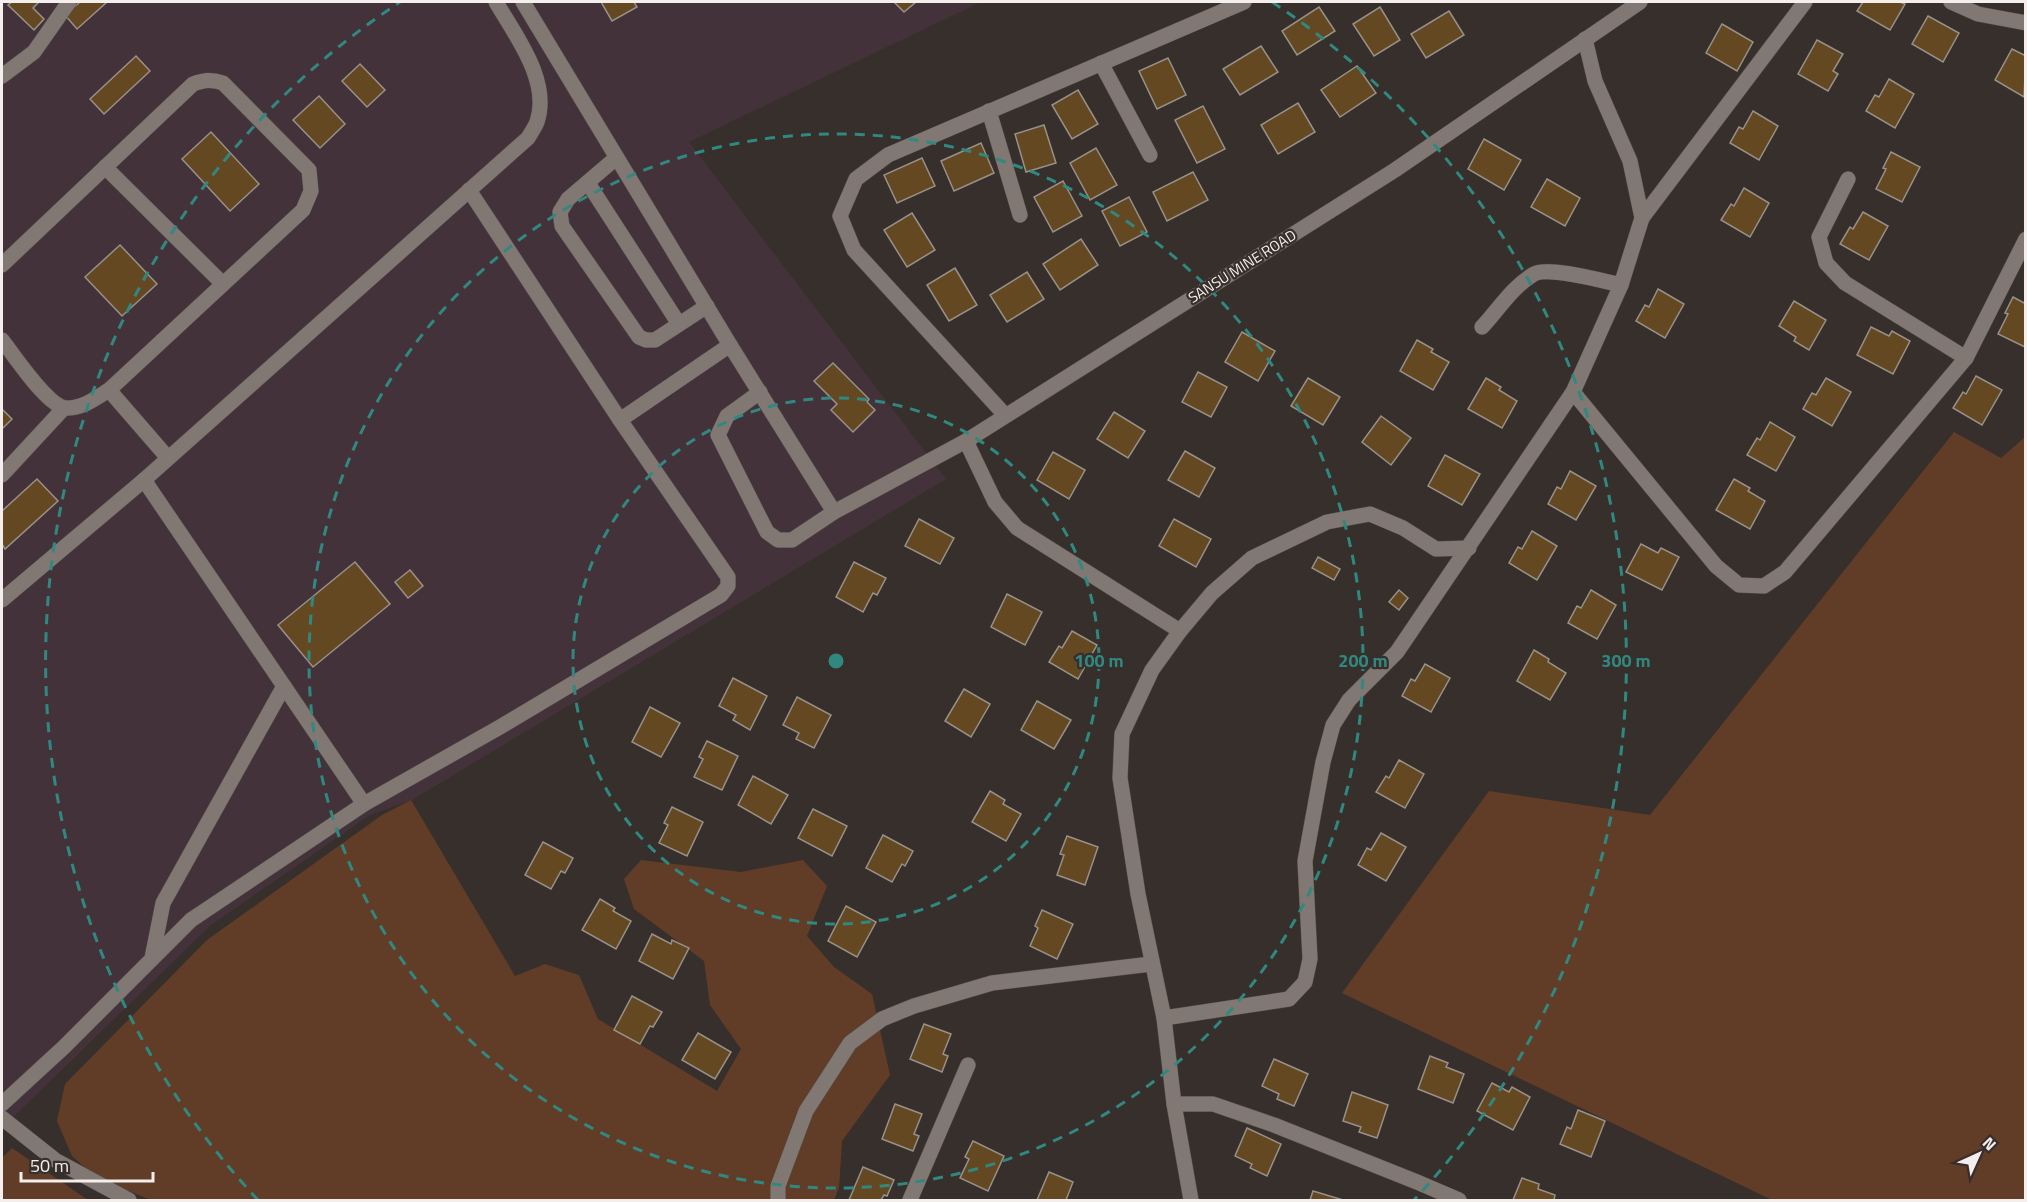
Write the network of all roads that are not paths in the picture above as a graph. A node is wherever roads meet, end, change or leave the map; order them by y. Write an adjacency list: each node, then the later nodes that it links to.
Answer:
1 (69, 2): 11 (street)
2 (496, 2): 18 (street)
3 (522, 2): 14 (street)
4 (1244, 2): 10 (street)
5 (1640, 2): 9 (street, SANSU MINE ROAD)
6 (1805, 2): 20 (street)
7 (1951, 2): 8 (street)
8 (2025, 23)
9 (1585, 39): 20 (street); 35 (street, SANSU MINE ROAD)
10 (1101, 63): 12 (street); 13 (street)
11 (2, 76)
12 (989, 111): 19 (street); 35 (street)
13 (1150, 155)
14 (616, 158): 17 (street); 25 (street)
15 (105, 167): 22 (street); 23 (street); 23 (street)
16 (1848, 179): 30 (street)
17 (588, 183): 26 (street); 26 (street)
18 (469, 190): 36 (street); 38 (street)
19 (1020, 215)
20 (1642, 218): 24 (street)
21 (2025, 239): 30 (street)
22 (2, 265)
23 (224, 284): 31 (street)
24 (1621, 285): 27 (street); 33 (street)
25 (707, 306): 26 (street); 29 (street)
26 (680, 324)
27 (1482, 327)
28 (2, 340): 34 (street)
29 (730, 345): 32 (street); 36 (street)
30 (1966, 358): 33 (street)
31 (109, 390): 34 (street); 38 (street)
32 (760, 392): 41 (street); 41 (street, SANSU MINE ROAD)
33 (1573, 392): 42 (street)
34 (64, 408): 39 (street)
35 (1005, 415): 37 (street, SANSU MINE ROAD)
36 (620, 420): 46 (street)
37 (966, 441): 41 (street, SANSU MINE ROAD); 44 (street)
38 (168, 458): 40 (street)
39 (2, 475)
40 (144, 480): 43 (street); 45 (street)
41 (834, 512)
42 (1469, 548): 44 (street); 49 (street)
43 (2, 600)
44 (1180, 631): 48 (street)
45 (284, 686): 46 (street); 47 (street)
46 (364, 804): 47 (street)
47 (152, 958): 51 (street)
48 (1151, 964): 49 (street); 55 (street)
49 (1164, 1018): 52 (street)
50 (968, 1065): 56 (street)
51 (2, 1104)
52 (1174, 1104): 57 (street); 58 (street)
53 (2, 1118): 54 (street)
54 (129, 1200)
55 (778, 1200)
56 (910, 1200)
57 (1191, 1200)
58 (1459, 1200)

